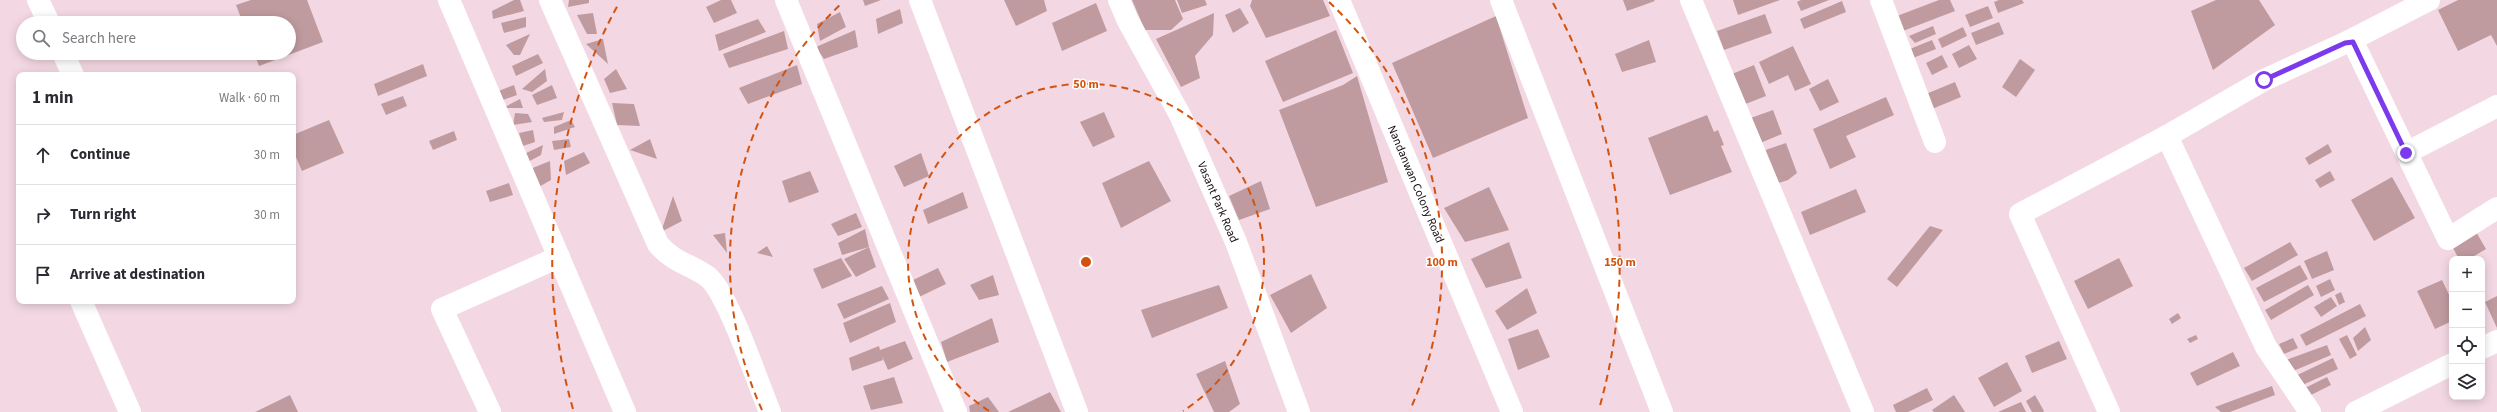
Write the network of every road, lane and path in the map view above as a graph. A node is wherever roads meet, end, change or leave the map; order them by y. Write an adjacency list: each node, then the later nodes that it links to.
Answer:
1 (38, 0): 12 (street)
2 (449, 0): 21 (street)
3 (550, 0): 29 (street)
4 (786, 0): 30 (street)
5 (920, 0): 31 (street)
6 (1119, 0): 32 (street, Vasant Park Road)
7 (1339, 0): 33 (street, Nandanwan Colony Road)
8 (1501, 0): 34 (street)
9 (1691, 0): 35 (street)
10 (1881, 0): 18 (street)
11 (2429, 0): 13 (street)
12 (46, 16)
13 (2345, 43): 17 (street); 19 (street)
14 (66, 60): 15 (street)
15 (72, 72)
16 (2497, 106): 19 (street)
17 (2167, 136): 36 (street); 37 (street)
18 (1935, 142)
19 (2406, 153): 20 (street)
20 (2497, 208)
21 (559, 257): 27 (street); 28 (street)
22 (82, 304): 26 (street)
23 (2497, 341): 24 (street)
24 (2485, 347)
25 (2449, 366): 38 (street)
26 (130, 412)
27 (490, 412)
28 (625, 412)
29 (770, 412)
30 (956, 412)
31 (1077, 412)
32 (1299, 412)
33 (1512, 412)
34 (1662, 412)
35 (1863, 412)
36 (2109, 412)
37 (2310, 412)
38 (2356, 412)

